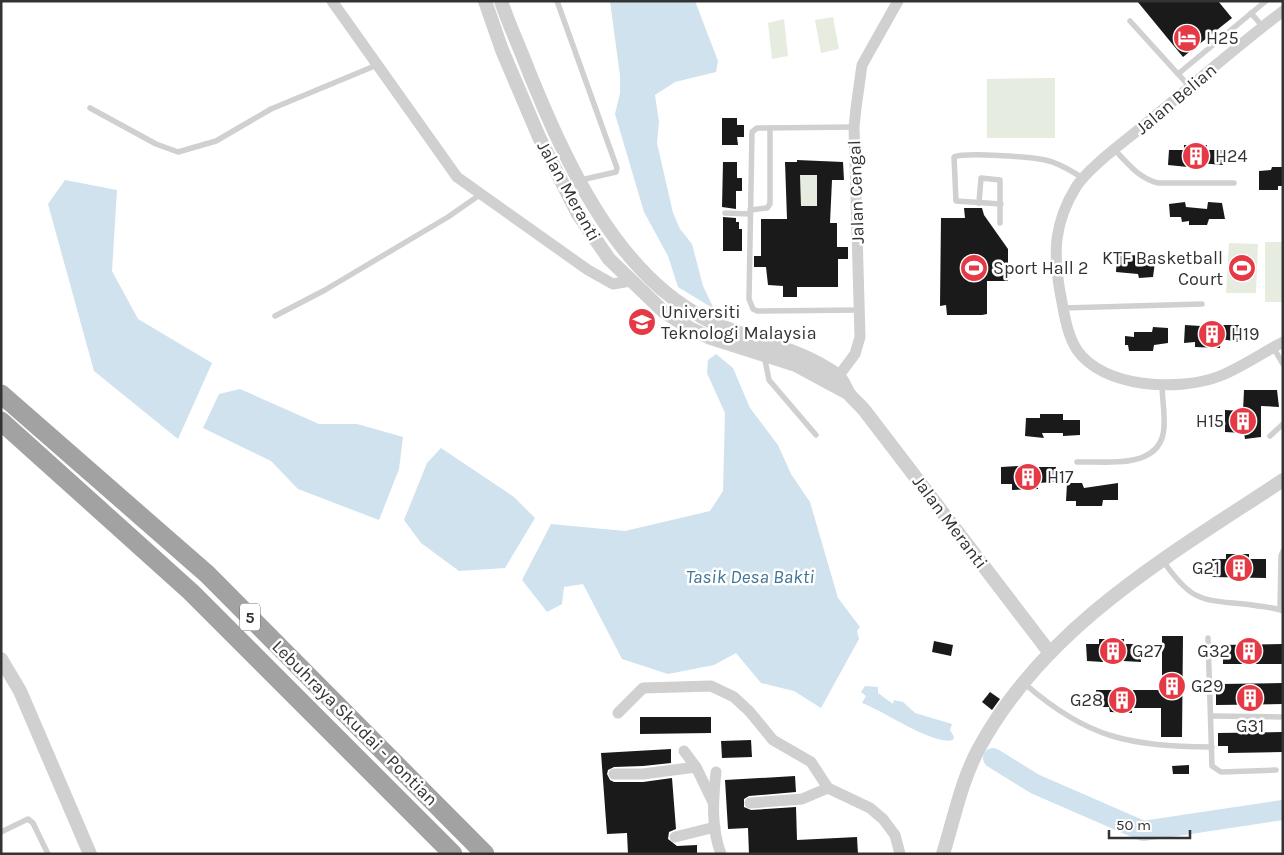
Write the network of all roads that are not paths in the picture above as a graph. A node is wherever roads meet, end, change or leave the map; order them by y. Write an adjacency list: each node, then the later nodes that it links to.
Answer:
1 (332, 1): 13 (street)
2 (485, 1): 29 (street, Jalan Meranti)
3 (501, 1): 21 (street, Jalan Meranti)
4 (557, 1): 21 (lane)
5 (898, 1): 17 (street, Jalan Cengal)
6 (1266, 1): 8 (lane)
7 (1283, 11): 10 (street, Jalan Belian)
8 (1251, 14): 10 (lane); 11 (lane)
9 (1130, 21): 14 (lane)
10 (1263, 27): 12 (street, Jalan Belian)
11 (1226, 34): 12 (lane); 14 (lane)
12 (1237, 48): 15 (street, Jalan Belian)
13 (377, 65): 16 (lane); 23 (street)
14 (1178, 74): 15 (lane)
15 (1190, 87): 19 (street, Jalan Belian)
16 (90, 108)
17 (854, 127): 18 (lane); 32 (street, Jalan Cengal)
18 (770, 128): 26 (lane); 26 (lane)
19 (1115, 150): 20 (street, Jalan Belian); 22 (lane)
20 (1084, 179): 24 (lane); 31 (street, Jalan Belian)
21 (580, 180): 37 (street, Jalan Meranti)
22 (1234, 183)
23 (481, 194): 29 (street); 33 (lane)
24 (979, 203): 25 (lane); 25 (lane)
25 (1001, 204): 28 (lane)
26 (750, 212): 27 (lane); 32 (lane)
27 (725, 213)
28 (1000, 223)
29 (631, 281): 35 (street, Jalan Meranti)
30 (1202, 304): 31 (lane)
31 (1063, 308): 38 (street, Jalan Belian)
32 (859, 310): 37 (street, Jalan Cengal)
33 (275, 316)
34 (1278, 344): 36 (lane); 38 (street, Jalan Belian)
35 (764, 355): 37 (street, Jalan Meranti); 42 (lane)
36 (1283, 364)
37 (836, 381): 50 (street, Jalan Meranti)
38 (1162, 384): 44 (lane)
39 (1, 394): 71 (highway, Lebuhraya Skudai - Pontian / 5)
40 (1, 421): 70 (highway, Lebuhraya Skudai - Pontian / 5)
41 (1283, 424): 43 (lane)
42 (816, 435)
43 (1270, 436)
44 (1078, 462)
45 (1283, 480): 47 (street)
46 (1283, 552): 48 (lane)
47 (1163, 561): 48 (lane); 50 (street)
48 (1281, 610)
49 (1208, 638): 54 (lane)
50 (1050, 653): 52 (street)
51 (1, 659): 69 (street)
52 (1024, 682): 56 (lane); 74 (street)
53 (618, 713): 62 (street)
54 (1211, 716): 55 (lane); 56 (lane)
55 (1283, 717)
56 (1212, 747): 59 (lane)
57 (684, 750): 58 (street)
58 (696, 767): 61 (street); 63 (street)
59 (1276, 770)
60 (716, 772): 63 (street)
61 (614, 774)
62 (828, 788): 64 (street); 73 (street)
63 (713, 802): 65 (street)
64 (750, 803)
65 (715, 827): 67 (street); 72 (street)
66 (1, 832): 68 (lane)
67 (675, 837)
68 (46, 853)
69 (90, 854)
70 (453, 854)
71 (485, 854)
72 (721, 854)
73 (900, 854)
74 (944, 854)

